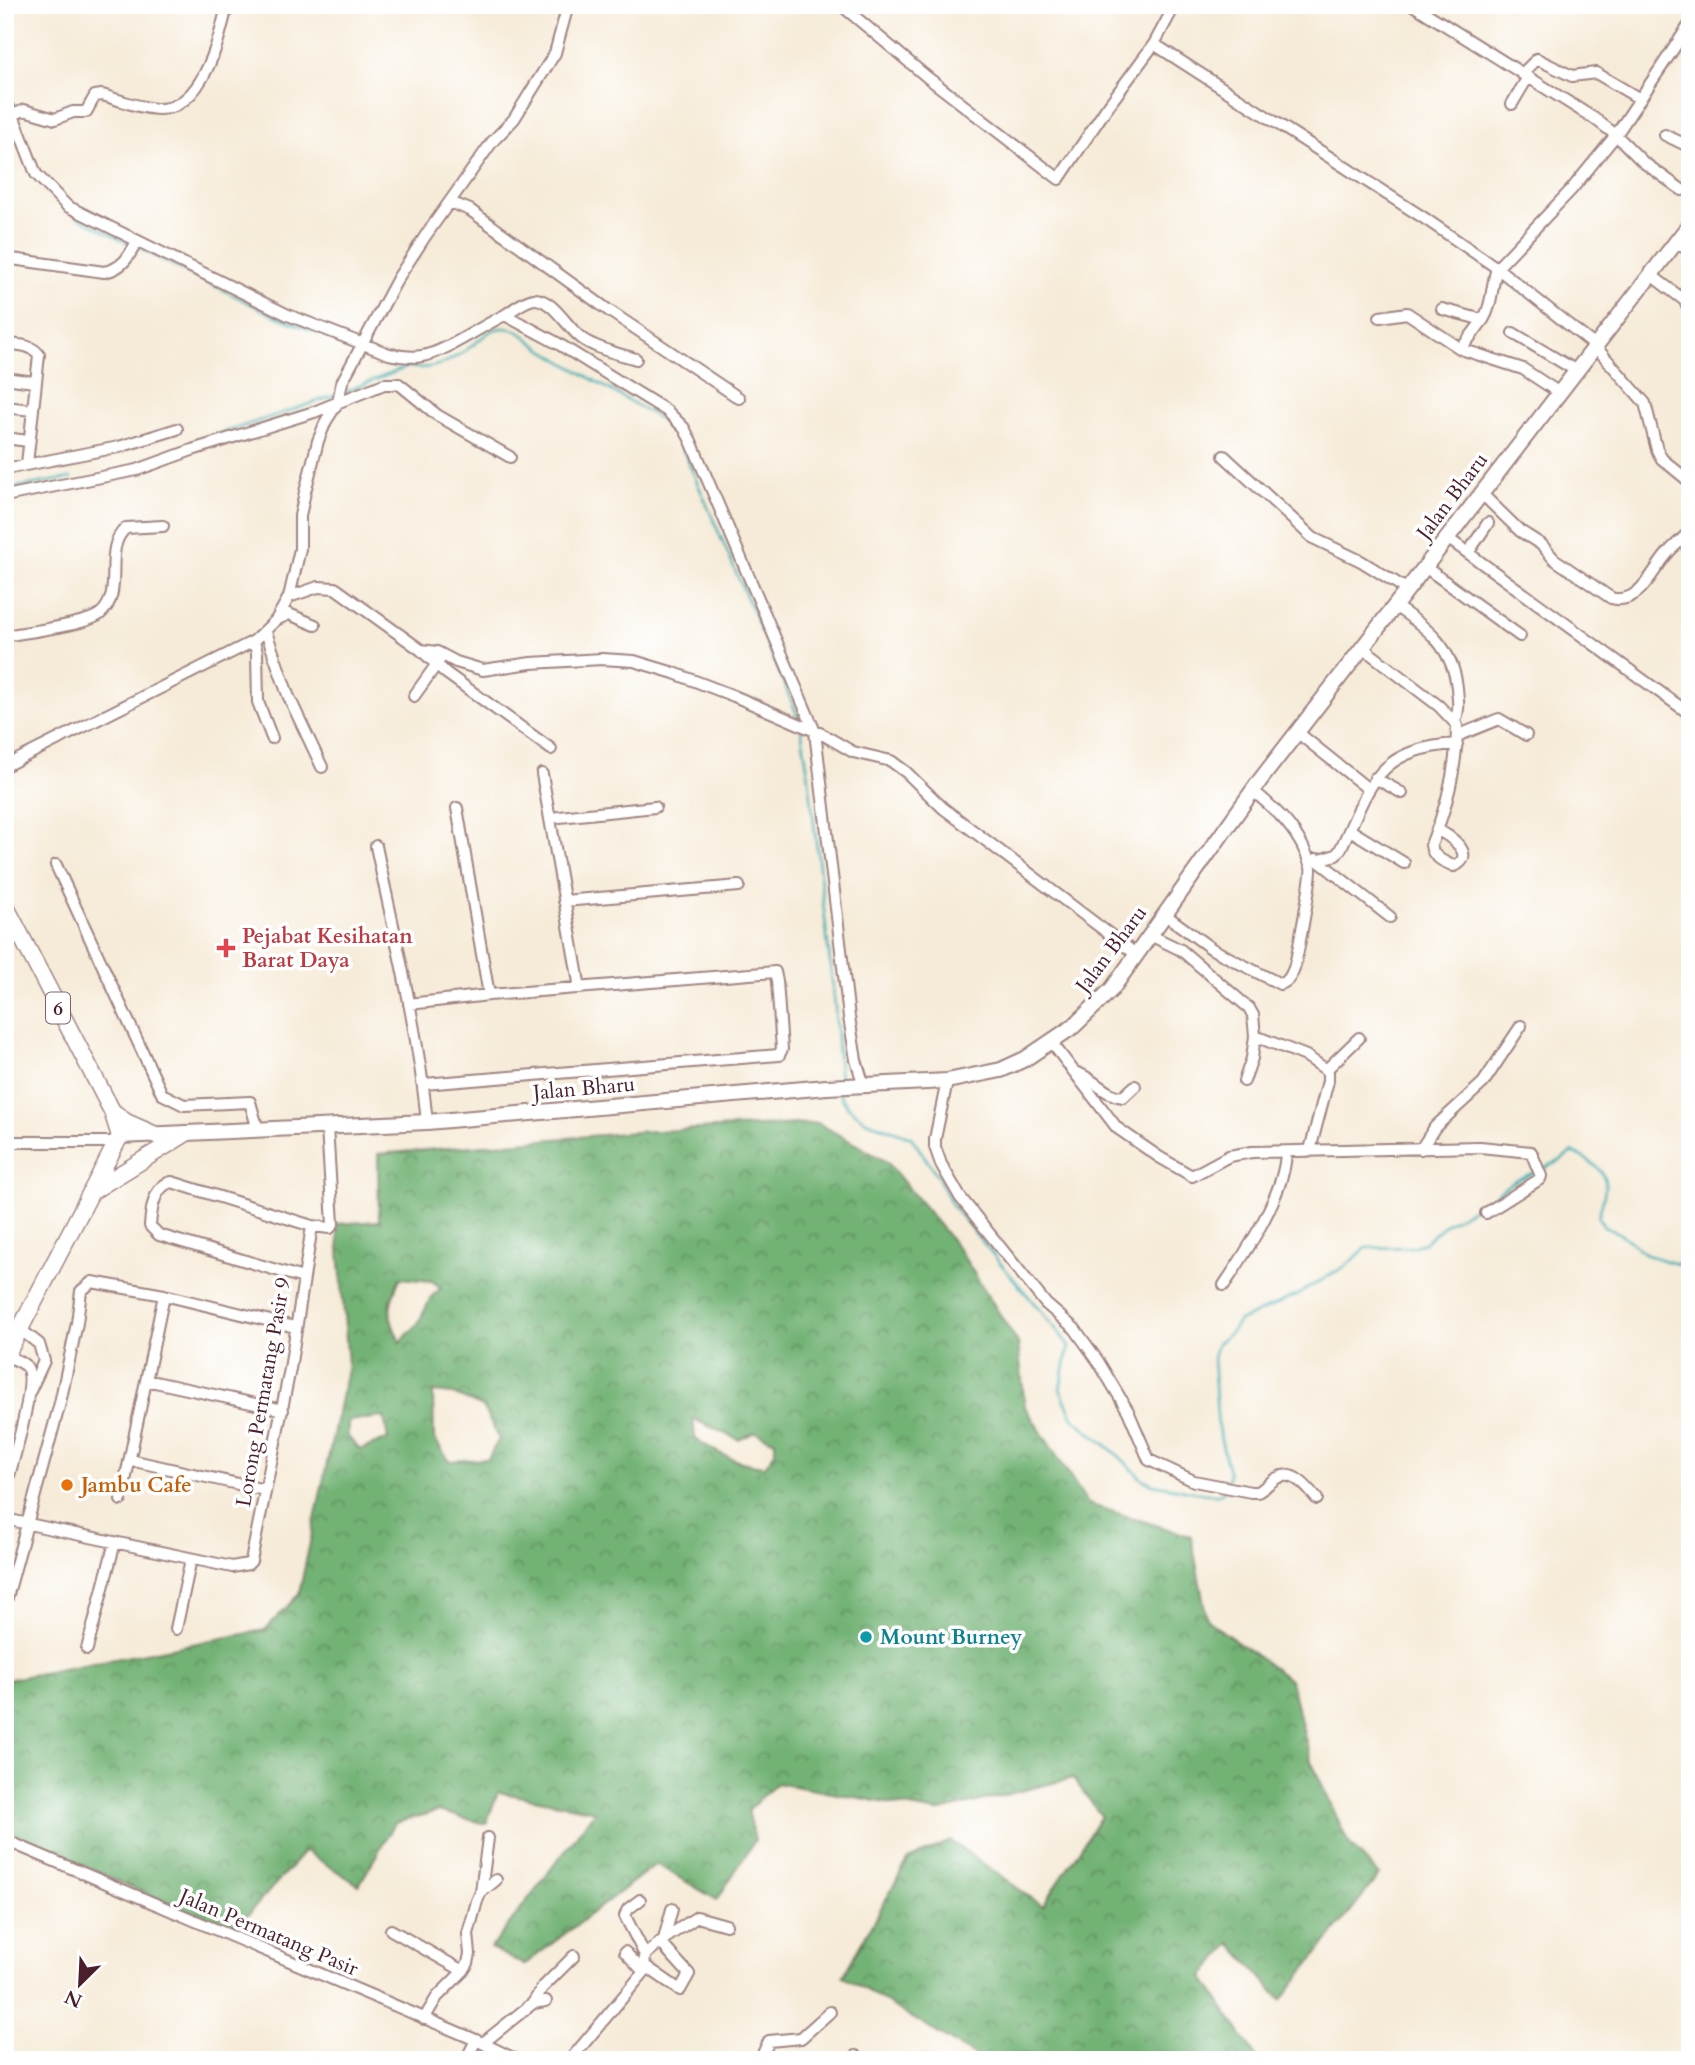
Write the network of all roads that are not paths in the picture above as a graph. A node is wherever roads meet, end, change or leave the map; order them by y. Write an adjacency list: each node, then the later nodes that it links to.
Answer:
1 (227, 5): 12 (street)
2 (568, 5): 17 (street)
3 (841, 5): 7 (street)
4 (1175, 5): 7 (street)
5 (1413, 5): 8 (street)
6 (1690, 24): 9 (street)
7 (1154, 44): 23 (street)
8 (1525, 76): 9 (street); 11 (street); 13 (street)
9 (1640, 99): 13 (street)
10 (5, 103): 12 (street)
11 (1512, 104)
12 (13, 115): 20 (street)
13 (1616, 135): 16 (street); 23 (street)
14 (1665, 135): 15 (street)
15 (1690, 148)
16 (1682, 190)
17 (450, 202): 33 (street); 41 (street)
18 (1690, 224): 19 (main road, Jalan Bharu)
19 (1676, 242): 21 (street); 24 (main road, Jalan Bharu)
20 (135, 244): 22 (street); 33 (street)
21 (1690, 251)
22 (5, 258)
23 (1497, 268): 29 (street); 32 (street)
24 (1651, 275): 26 (street); 32 (main road, Jalan Bharu)
25 (1442, 309): 29 (street)
26 (1690, 309)
27 (505, 315): 33 (street); 35 (street); 74 (street)
28 (1380, 317): 34 (street)
29 (1483, 320): 34 (street)
30 (1513, 333): 36 (street)
31 (5, 344): 38 (street)
32 (1594, 345): 36 (main road, Jalan Bharu); 51 (street)
33 (360, 348): 40 (street)
34 (1461, 349): 39 (street)
35 (636, 359)
36 (1575, 370): 39 (main road, Jalan Bharu)
37 (5, 378): 38 (street)
38 (34, 382): 43 (street)
39 (1558, 392): 52 (main road, Jalan Bharu)
40 (338, 397): 48 (street); 53 (street); 61 (street)
41 (739, 398)
42 (5, 407): 43 (street)
43 (32, 410): 46 (street)
44 (177, 429): 49 (street)
45 (5, 438): 46 (street)
46 (28, 441): 49 (street)
47 (1224, 456): 60 (street)
48 (510, 457)
49 (27, 464): 50 (street)
50 (5, 469)
51 (1690, 482)
52 (1481, 493): 56 (street); 57 (main road, Jalan Bharu)
53 (5, 496)
54 (1488, 523): 58 (street)
55 (163, 526): 66 (street)
56 (1690, 530)
57 (1446, 537): 58 (street); 59 (main road, Jalan Bharu)
58 (1468, 553): 72 (street)
59 (1425, 567): 60 (main road, Jalan Bharu); 67 (street)
60 (1408, 590): 62 (main road, Jalan Bharu)
61 (289, 597): 63 (street); 70 (street)
62 (1395, 607): 69 (main road, Jalan Bharu); 73 (street)
63 (276, 620): 64 (street); 65 (street)
64 (315, 625)
65 (266, 632): 68 (street); 81 (street)
66 (5, 636)
67 (1520, 636)
68 (254, 641): 77 (street); 80 (street)
69 (1363, 648): 73 (street); 75 (main road, Jalan Bharu)
70 (440, 660): 71 (street); 74 (street); 79 (street)
71 (414, 696)
72 (1690, 714)
73 (1455, 721): 78 (street)
74 (810, 730): 103 (street); 116 (street)
75 (1297, 732): 84 (street); 85 (main road, Jalan Bharu)
76 (1526, 735): 78 (street)
77 (272, 738)
78 (1457, 740): 83 (street); 91 (street)
79 (551, 749)
80 (5, 766)
81 (322, 767)
82 (542, 774): 89 (street)
83 (1376, 778): 84 (street); 86 (street)
84 (1367, 789): 90 (street)
85 (1252, 790): 93 (street); 100 (main road, Jalan Bharu)
86 (1402, 793)
87 (655, 807): 89 (street)
88 (457, 808): 105 (street)
89 (550, 818): 98 (street)
90 (1350, 830): 94 (street); 95 (street)
91 (1437, 830)
92 (376, 846): 106 (street)
93 (1307, 856): 94 (street); 100 (street)
94 (1319, 860): 101 (street)
95 (1404, 863)
96 (56, 865): 121 (street)
97 (739, 886): 98 (street)
98 (564, 901): 104 (street)
99 (5, 905): 118 (main road, 6)
100 (1164, 914): 102 (main road, Jalan Bharu)
101 (1390, 918)
102 (1150, 934): 103 (main road, Jalan Bharu); 108 (street)
103 (1137, 954): 110 (main road, Jalan Bharu)
104 (580, 988): 105 (street); 115 (street)
105 (489, 995): 106 (street)
106 (409, 1003): 115 (street)
107 (1521, 1027): 126 (street)
108 (1255, 1036): 111 (street); 114 (street)
109 (1359, 1038): 111 (street)
110 (1052, 1043): 112 (street); 113 (main road, Jalan Bharu)
111 (1325, 1070): 127 (street)
112 (1072, 1071): 117 (street); 128 (street)
113 (947, 1081): 116 (main road, Jalan Bharu); 144 (street)
114 (1244, 1081)
115 (424, 1084): 119 (street)
116 (856, 1086): 119 (main road, Jalan Bharu)
117 (1135, 1086)
118 (112, 1111): 123 (main road); 124 (main road, 6)
119 (428, 1122): 120 (main road, Jalan Bharu)
120 (327, 1127): 121 (main road, Jalan Bharu); 131 (street)
121 (258, 1130): 122 (main road, Jalan Bharu)
122 (185, 1134): 123 (main road, Jalan Bharu); 129 (main road)
123 (158, 1136): 124 (main road, Jalan Bharu)
124 (119, 1139): 125 (street); 129 (main road)
125 (5, 1142)
126 (1421, 1149): 127 (street); 130 (street)
127 (1310, 1150): 128 (street)
128 (1286, 1152): 133 (street)
129 (90, 1192): 136 (main road)
130 (1486, 1213)
131 (312, 1226): 132 (street, Lorong Permatang Pasir 9); 132 (street)
132 (303, 1279): 135 (street, Lorong Permatang Pasir 9)
133 (1224, 1285)
134 (164, 1296): 135 (street); 138 (street); 147 (street)
135 (295, 1328): 140 (street, Lorong Permatang Pasir 9)
136 (20, 1329): 137 (main road); 139 (street)
137 (6, 1357): 139 (street)
138 (146, 1380): 140 (street); 141 (street)
139 (30, 1391): 142 (street)
140 (283, 1410): 143 (street, Lorong Permatang Pasir 9)
141 (130, 1460): 143 (street); 145 (street)
142 (5, 1490)
143 (265, 1490): 149 (street, Lorong Permatang Pasir 9)
144 (1317, 1499)
145 (121, 1500)
146 (5, 1519): 147 (street)
147 (29, 1523): 148 (street); 150 (street)
148 (115, 1542): 149 (street); 152 (street)
149 (191, 1559): 151 (street)
150 (5, 1605)
151 (176, 1629)
152 (87, 1649)
153 (488, 1838): 156 (street)
154 (5, 1840): 169 (street, Jalan Permatang Pasir)
155 (496, 1880): 156 (street)
156 (481, 1892): 165 (street)
157 (640, 1900): 164 (street)
158 (672, 1909): 161 (street)
159 (726, 1925): 161 (street)
160 (391, 1930): 165 (street)
161 (662, 1941): 164 (street); 164 (street)
162 (625, 1952): 164 (street)
163 (574, 1956): 167 (street)
164 (644, 1964): 173 (street)
165 (463, 1971): 169 (street)
166 (546, 2001): 167 (street)
167 (533, 2003): 170 (street)
168 (830, 2012): 174 (street)
169 (424, 2019): 170 (street, Jalan Permatang Pasir)
170 (480, 2042): 171 (street); 172 (street, Jalan Permatang Pasir)
171 (471, 2057)
172 (517, 2060)
173 (570, 2060)
174 (760, 2060)
175 (914, 2060): 176 (street)
176 (939, 2060)

